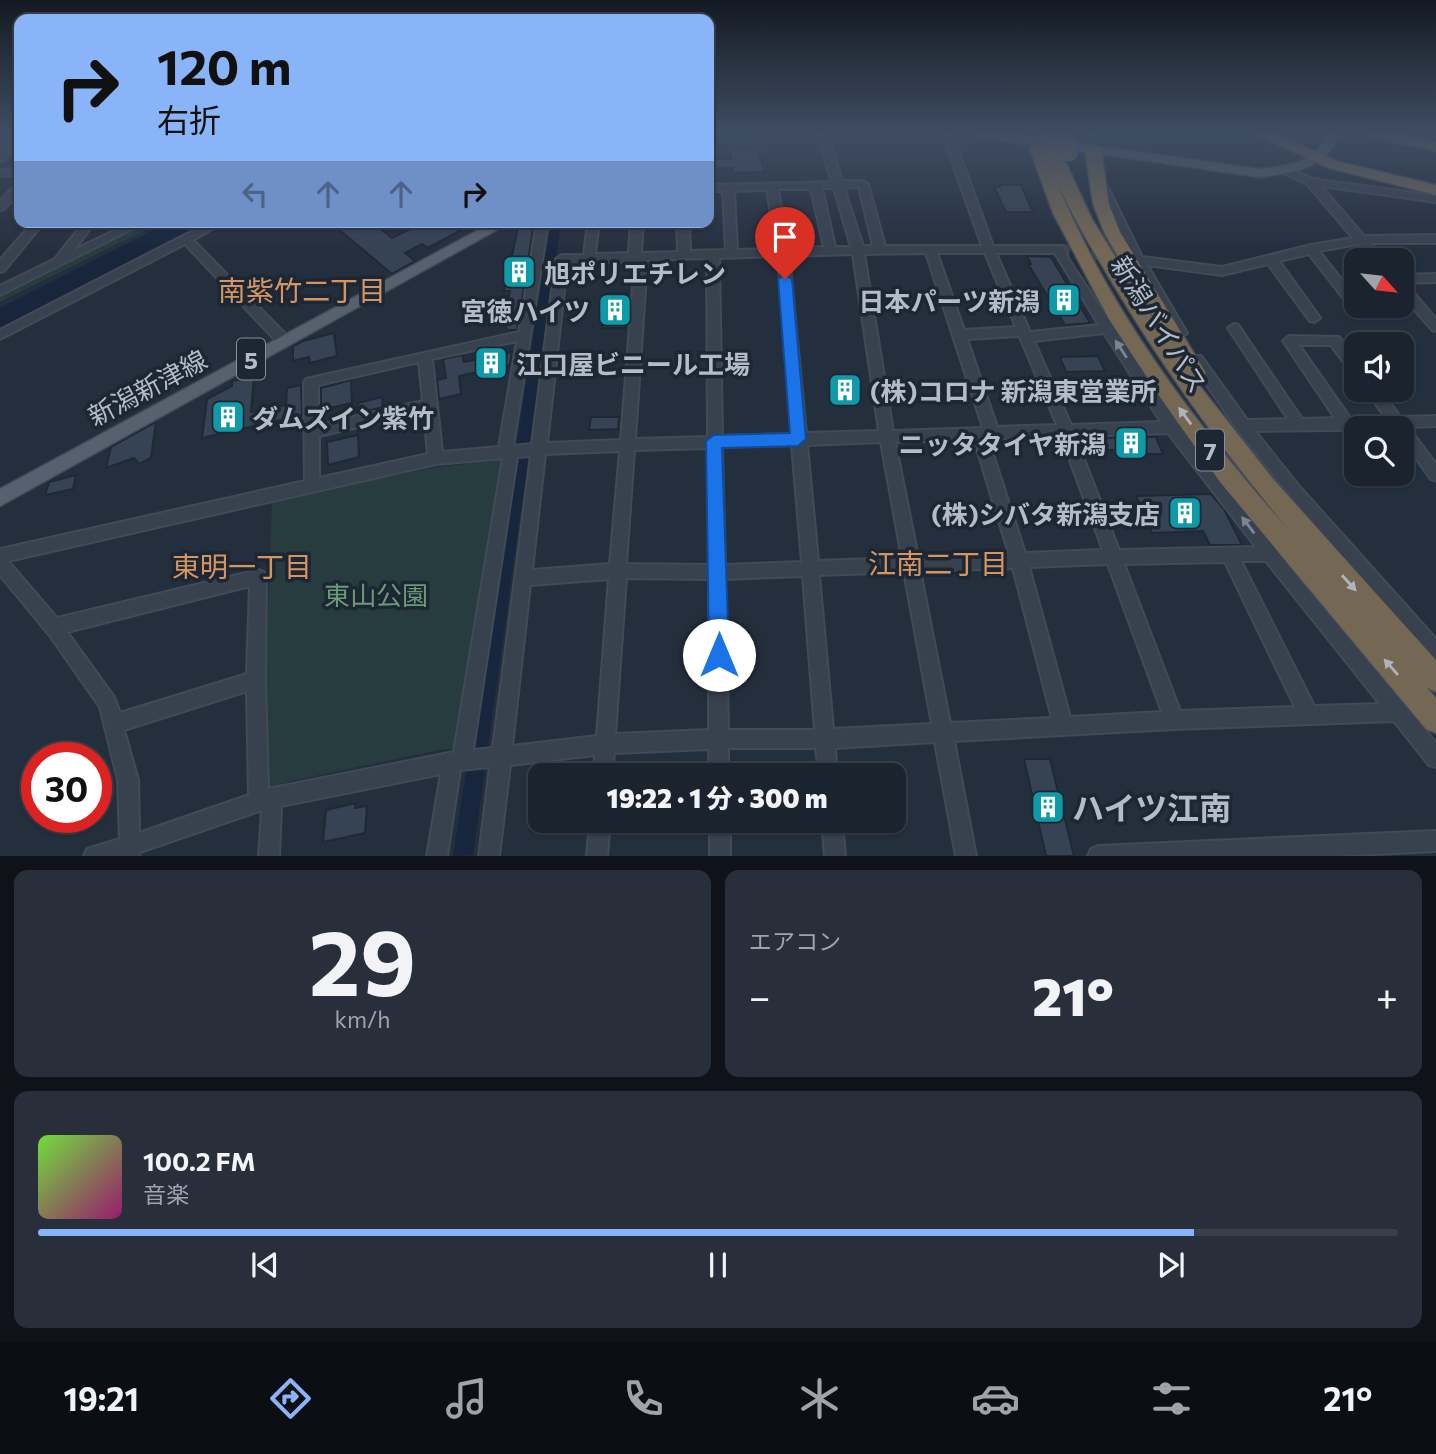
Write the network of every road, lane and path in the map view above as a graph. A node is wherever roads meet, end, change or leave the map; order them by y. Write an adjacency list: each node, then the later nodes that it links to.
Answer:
1 (835, 173): 10 (street)
2 (961, 173): 36 (street)
3 (1054, 173): 108 (highway, 新潟バイパス / 7, one-way to 3)
4 (1064, 173): 94 (highway, 新潟バイパス / 7)
5 (1095, 173): 8 (highway, 7)
6 (1291, 173): 9 (street)
7 (1371, 173): 15 (highway)
8 (1096, 179): 45 (street); 94 (highway, 7)
9 (1311, 182): 17 (street); 30 (street)
10 (839, 184): 11 (street); 34 (street); 35 (street)
11 (816, 185): 12 (street); 37 (street)
12 (772, 186): 13 (street); 38 (street)
13 (728, 187): 14 (street); 40 (street)
14 (714, 188)
15 (1436, 190)
16 (14, 192): 18 (street)
17 (1436, 199)
18 (0, 207)
19 (34, 228): 47 (street)
20 (85, 228): 46 (street)
21 (129, 228): 46 (street)
22 (207, 228): 28 (street)
23 (489, 228): 63 (main road, 新潟新津線 / 5)
24 (542, 228): 61 (street)
25 (593, 228): 43 (street)
26 (637, 228): 42 (street)
27 (683, 228): 41 (street)
28 (186, 239): 60 (street); 63 (street)
29 (1436, 239): 30 (street)
30 (1361, 240): 31 (street); 33 (street)
31 (1368, 248)
32 (930, 249): 35 (street); 36 (street); 62 (street)
33 (1311, 249): 44 (street); 53 (street)
34 (858, 250): 35 (street); 37 (street); 79 (street)
35 (880, 250)
36 (989, 250): 57 (street); 59 (street)
37 (830, 251): 38 (street)
38 (783, 252): 40 (street); 80 (street)
39 (713, 254): 40 (street); 41 (street); 81 (street)
40 (732, 254)
41 (684, 255): 42 (street)
42 (638, 257): 43 (street); 82 (street)
43 (589, 258): 84 (street)
44 (1271, 259): 45 (street); 55 (street)
45 (1135, 260): 74 (street)
46 (57, 263): 51 (street)
47 (0, 268)
48 (1414, 278): 49 (street)
49 (1436, 278)
50 (0, 279): 51 (street)
51 (24, 279): 52 (street)
52 (0, 291)
53 (1344, 291)
54 (1414, 300): 56 (street)
55 (1314, 318)
56 (1434, 321)
57 (1107, 328): 59 (street); 75 (street, one-way to 57)
58 (1234, 328): 73 (street)
59 (1025, 334): 62 (street); 77 (street)
60 (0, 335)
61 (525, 335): 65 (street); 85 (street)
62 (959, 335): 78 (street)
63 (284, 341): 89 (main road, 新潟新津線 / 5)
64 (1344, 353): 69 (street)
65 (425, 356): 67 (street); 76 (street)
66 (1382, 402): 68 (street)
67 (430, 405): 76 (street); 86 (street)
68 (1393, 416)
69 (1344, 421)
70 (1414, 421): 71 (street)
71 (1436, 421)
72 (1344, 422): 73 (street)
73 (1298, 424): 74 (street)
74 (1243, 426): 103 (street)
75 (1171, 427): 77 (street); 90 (street, one-way to 75)
76 (312, 432): 88 (street)
77 (1067, 432): 78 (street); 93 (street)
78 (986, 434): 79 (street); 95 (street)
79 (887, 437): 80 (street); 97 (street)
80 (798, 439): 81 (street); 98 (street)
81 (714, 441): 82 (street); 100 (street)
82 (629, 445): 84 (street); 99 (street)
83 (1414, 445): 87 (street)
84 (539, 449): 85 (street); 101 (street)
85 (508, 452): 86 (street); 118 (street)
86 (436, 458): 88 (street)
87 (1436, 475)
88 (312, 485): 92 (street)
89 (0, 498)
90 (1270, 554): 91 (street); 106 (street)
91 (1229, 555): 93 (street); 107 (street)
92 (0, 556)
93 (1112, 557): 95 (street); 109 (street)
94 (1326, 558): 104 (highway, 新潟バイパス / 7, one-way to 104)
95 (1019, 560): 97 (street); 111 (street)
96 (0, 563): 102 (street)
97 (911, 565): 98 (street); 112 (street)
98 (808, 567): 100 (street); 113 (street)
99 (619, 571): 100 (street); 101 (street); 115 (street)
100 (719, 572): 114 (street)
101 (522, 578): 116 (street)
102 (54, 627): 105 (street); 110 (street)
103 (1436, 653)
104 (1436, 679)
105 (256, 680): 110 (street); 122 (street)
106 (1397, 712): 107 (street); 117 (street)
107 (1309, 715): 109 (street)
108 (1436, 719)
109 (1174, 720): 111 (street)
110 (113, 724): 128 (street)
111 (1063, 726): 112 (street)
112 (944, 732): 113 (street); 138 (street)
113 (825, 738): 114 (street); 121 (street)
114 (719, 739): 115 (street); 120 (street)
115 (606, 744): 116 (street); 119 (street)
116 (502, 757): 118 (street); 134 (street)
117 (1436, 758)
118 (457, 762): 122 (street); 133 (street)
119 (604, 763)
120 (719, 763)
121 (827, 763)
122 (265, 800): 128 (street); 132 (street)
123 (599, 833): 135 (street)
124 (720, 833): 136 (street)
125 (833, 833): 137 (street)
126 (1436, 841): 127 (street)
127 (1349, 850): 129 (street)
128 (130, 851): 131 (street)
129 (1292, 851): 130 (street)
130 (1223, 852): 139 (street)
131 (94, 856)
132 (269, 856)
133 (438, 856)
134 (489, 856)
135 (597, 856)
136 (720, 856)
137 (835, 856)
138 (966, 856)
139 (1098, 856)

